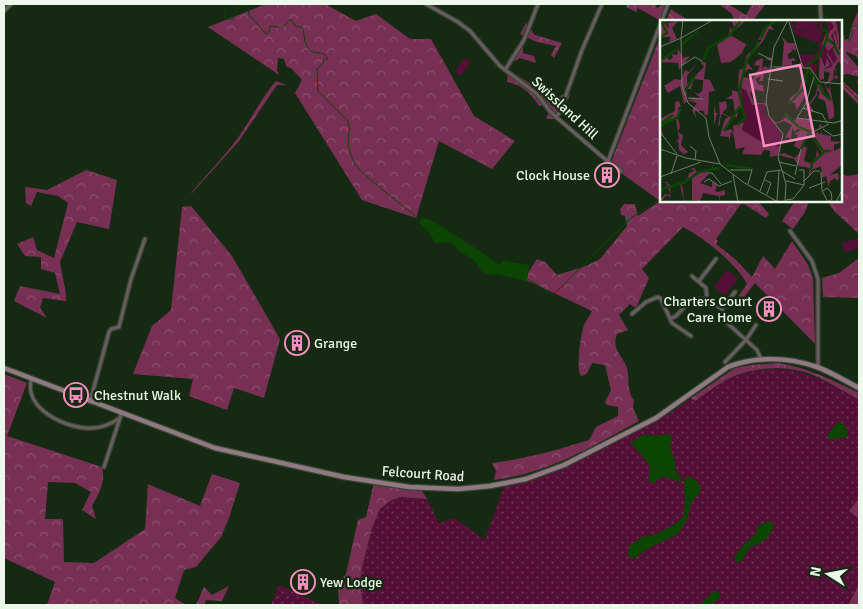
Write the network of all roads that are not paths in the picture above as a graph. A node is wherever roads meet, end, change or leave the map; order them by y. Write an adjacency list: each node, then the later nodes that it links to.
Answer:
1 (11, 4): 7 (street)
2 (426, 4): 11 (street, Swissland Hill)
3 (538, 4): 11 (street)
4 (602, 4): 12 (street)
5 (668, 4): 8 (street)
6 (820, 4): 9 (street)
7 (4, 11)
8 (662, 20)
9 (821, 20)
10 (660, 25): 13 (street)
11 (506, 70): 12 (street, Swissland Hill)
12 (556, 117): 13 (street, Swissland Hill)
13 (608, 161): 14 (street, Swissland Hill)
14 (621, 171)
15 (790, 231): 31 (street)
16 (145, 239): 34 (street)
17 (716, 259): 19 (street)
18 (692, 276): 19 (street)
19 (699, 281): 21 (street)
20 (735, 292): 22 (street)
21 (707, 299): 22 (street); 24 (street)
22 (722, 309): 27 (street)
23 (632, 314): 24 (street)
24 (670, 318): 26 (street)
25 (756, 325): 27 (street)
26 (691, 336)
27 (746, 340): 28 (street); 29 (street)
28 (761, 359): 31 (street, Felcourt Road); 35 (street, Felcourt Road)
29 (725, 362)
30 (4, 368): 32 (street, Felcourt Road)
31 (818, 368): 33 (street, Felcourt Road)
32 (32, 378): 34 (street, Felcourt Road); 35 (street)
33 (859, 388)
34 (90, 402): 35 (street, Felcourt Road)
35 (121, 415): 36 (street)
36 (104, 467)

